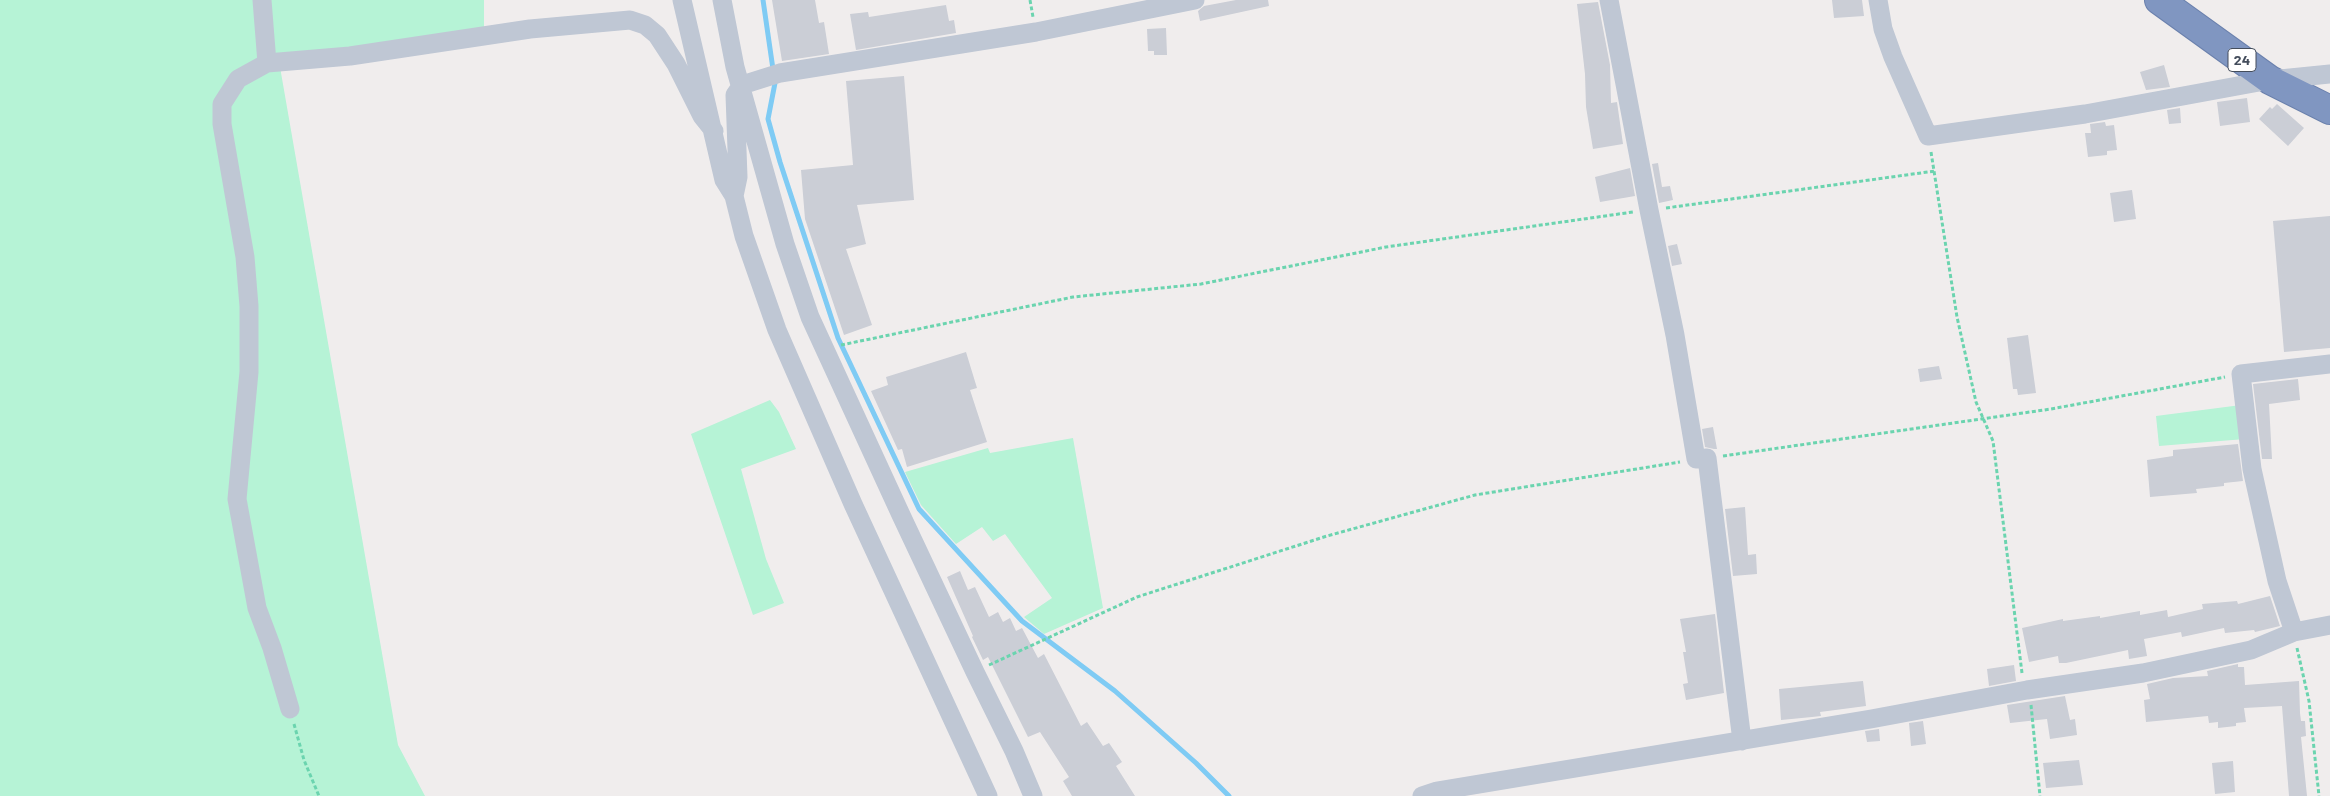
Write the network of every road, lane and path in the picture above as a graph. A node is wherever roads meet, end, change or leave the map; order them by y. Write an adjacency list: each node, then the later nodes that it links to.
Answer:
1 (262, 0): 8 (street)
2 (682, 0): 13 (street)
3 (722, 0): 11 (street)
4 (1195, 0): 11 (street)
5 (1609, 0): 17 (street)
6 (1878, 0): 14 (street)
7 (2159, 0): 10 (highway, 24)
8 (266, 63): 13 (street); 27 (street)
9 (2330, 74): 10 (street)
10 (2270, 80): 12 (highway, 24); 14 (street)
11 (742, 85): 16 (street); 25 (street)
12 (2330, 110)
13 (714, 131): 16 (street)
14 (1928, 136): 15 (path)
15 (1935, 171): 17 (path); 21 (path)
16 (734, 196): 30 (street)
17 (1649, 210): 18 (path); 22 (street)
18 (846, 343)
19 (2330, 364): 20 (street)
20 (2241, 374): 21 (path); 24 (street)
21 (1982, 420): 22 (path); 26 (path)
22 (1701, 459): 25 (path); 28 (street)
23 (2330, 625): 24 (street)
24 (2294, 632): 26 (street); 34 (path)
25 (975, 672): 31 (street)
26 (2027, 690): 28 (street); 33 (path)
27 (290, 709): 29 (path)
28 (1742, 741): 32 (street)
29 (319, 796)
30 (988, 796)
31 (1033, 796)
32 (1422, 796)
33 (2040, 796)
34 (2319, 796)

